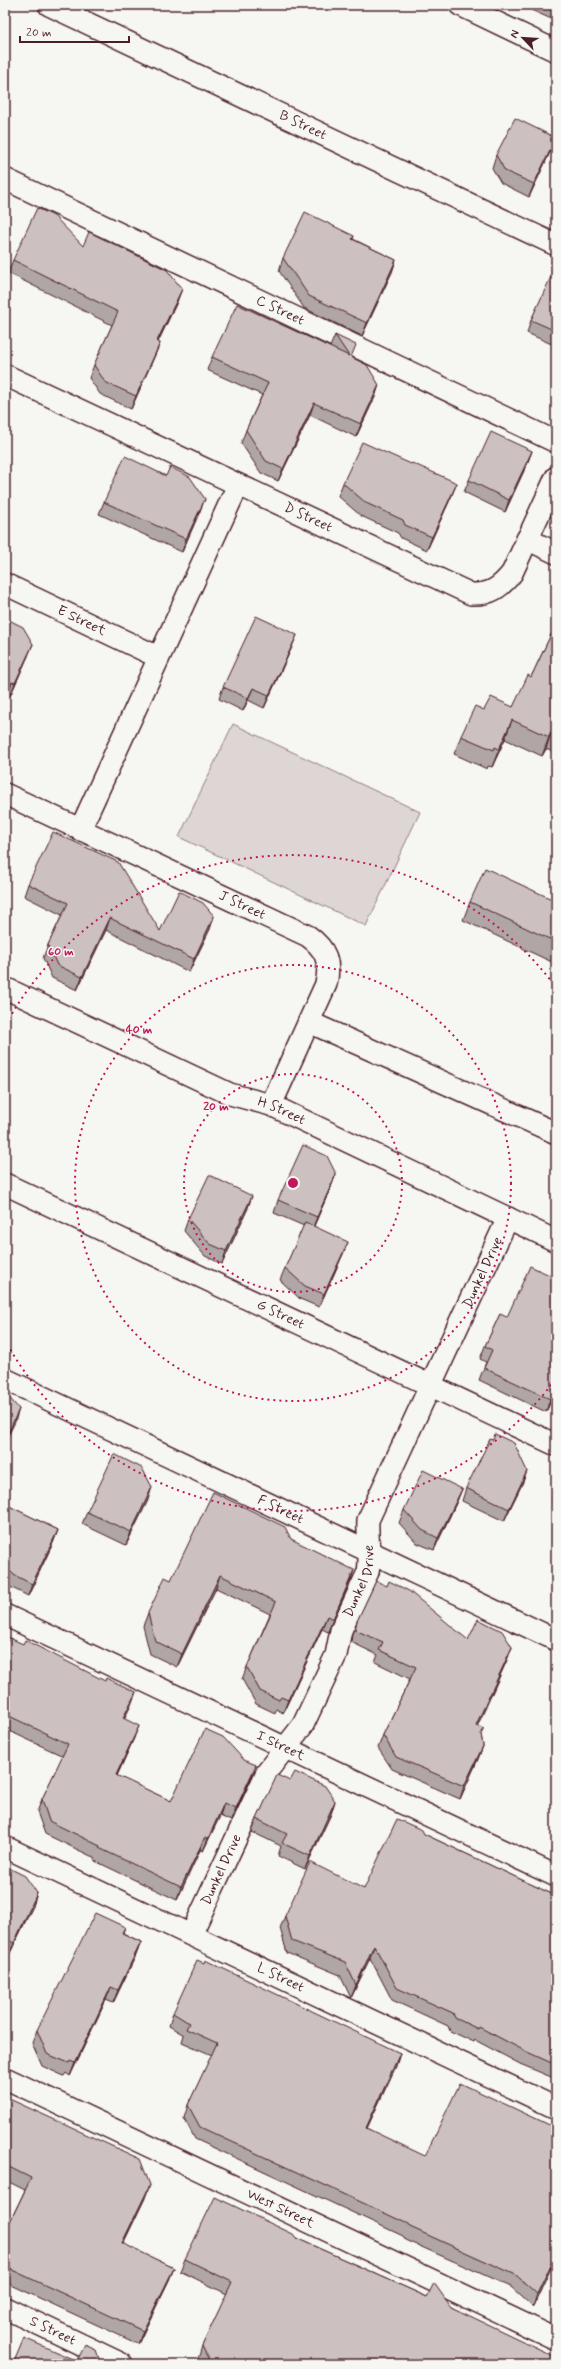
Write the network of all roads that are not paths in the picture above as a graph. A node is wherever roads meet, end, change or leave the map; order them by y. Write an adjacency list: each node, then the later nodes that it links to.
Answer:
1 (50, 5): 5 (lane, B Street)
2 (460, 5): 3 (lane)
3 (556, 50)
4 (5, 179): 7 (lane, C Street)
5 (556, 245)
6 (5, 375): 9 (lane, D Street)
7 (556, 442)
8 (556, 477): 10 (lane, D Street)
9 (238, 485): 10 (lane, D Street); 13 (lane)
10 (527, 539): 11 (lane)
11 (556, 553)
12 (5, 584): 13 (lane, E Street)
13 (158, 657): 15 (lane)
14 (5, 794): 15 (lane, J Street)
15 (80, 830): 17 (lane, J Street)
16 (5, 988): 18 (lane, H Street)
17 (309, 1022): 18 (lane, J Street); 19 (lane)
18 (271, 1105): 21 (lane, H Street)
19 (556, 1133)
20 (5, 1184): 24 (lane, G Street)
21 (508, 1218): 22 (lane, H Street); 24 (lane, Dunkel Drive)
22 (556, 1241)
23 (5, 1379): 26 (lane, F Street)
24 (430, 1385): 25 (lane, G Street); 26 (lane, Dunkel Drive)
25 (556, 1445)
26 (368, 1551): 28 (lane, F Street); 29 (lane, Dunkel Drive)
27 (5, 1615): 29 (lane, I Street)
28 (556, 1640)
29 (286, 1748): 31 (lane, I Street); 32 (lane, Dunkel Drive)
30 (5, 1847): 32 (lane, L Street)
31 (556, 1876)
32 (191, 1935): 34 (lane, L Street)
33 (5, 2078): 36 (lane, West Street)
34 (556, 2108)
35 (5, 2308): 37 (lane, S Street)
36 (556, 2339)
37 (122, 2364)

